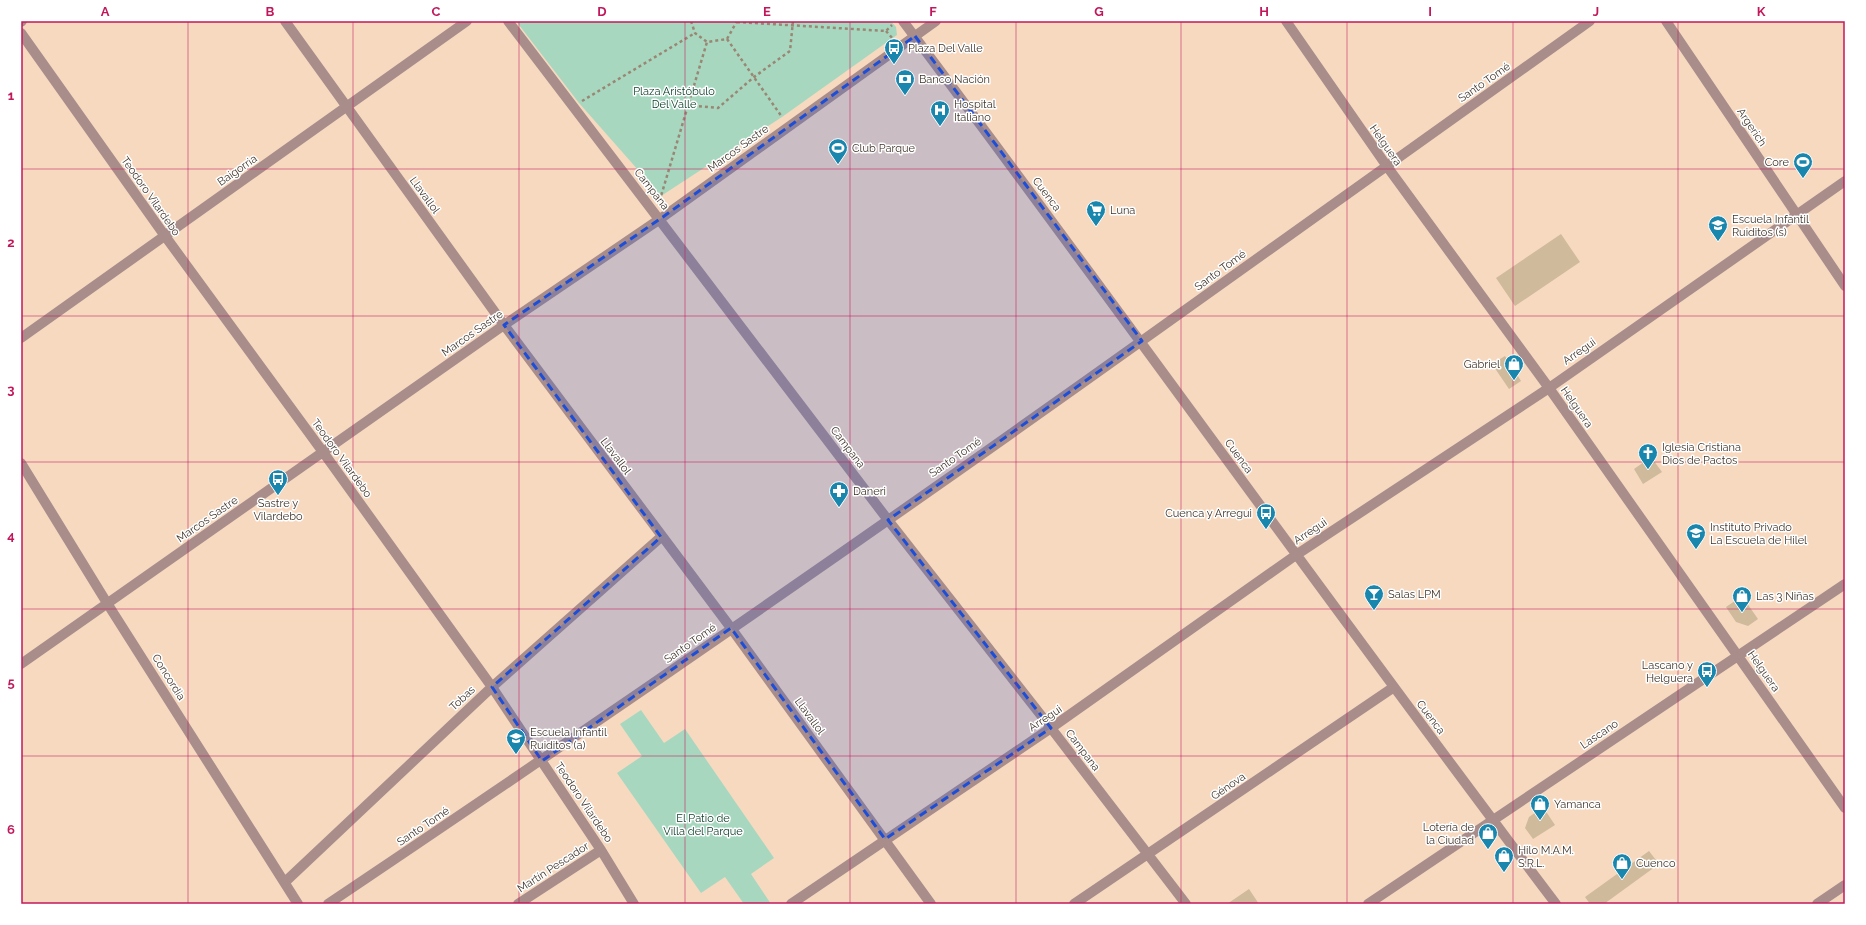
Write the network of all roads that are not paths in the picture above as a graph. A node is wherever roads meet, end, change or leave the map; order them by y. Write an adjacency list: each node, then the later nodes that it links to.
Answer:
1 (285, 21): 11 (street, Llavallol)
2 (467, 21): 11 (street, Baigorria)
3 (508, 21): 15 (street, Campana)
4 (903, 21): 10 (street, Cuenca)
5 (936, 21): 10 (street, Marcos Sastre)
6 (1286, 21): 12 (street, Helguera)
7 (1590, 21): 12 (street, Santo Tomé)
8 (1666, 21): 14 (street, Argerich)
9 (21, 33): 16 (street, Teodoro Vilardebo)
10 (915, 36): 15 (street, Marcos Sastre); 20 (street, Cuenca)
11 (347, 107): 16 (street, Baigorria); 18 (street, Llavallol)
12 (1386, 165): 20 (street, Santo Tomé); 21 (street, Helguera)
13 (1845, 181): 14 (street, Arregui)
14 (1797, 214): 17 (street, Argerich); 21 (street, Arregui)
15 (660, 219): 18 (street, Marcos Sastre); 24 (street, Campana)
16 (165, 236): 19 (street, Baigorria); 22 (street, Teodoro Vilardebo)
17 (1845, 286)
18 (504, 325): 22 (street, Marcos Sastre); 25 (street, Llavallol)
19 (21, 338)
20 (1142, 341): 24 (street, Santo Tomé); 26 (street, Cuenca)
21 (1549, 388): 26 (street, Arregui); 30 (street, Helguera)
22 (323, 452): 28 (street, Marcos Sastre); 32 (street, Teodoro Vilardebo)
23 (21, 463): 28 (street, Concordia)
24 (888, 520): 29 (street, Santo Tomé); 34 (street, Campana)
25 (661, 537): 29 (street, Llavallol); 32 (street, Tobas)
26 (1296, 555): 33 (street, Cuenca); 34 (street, Arregui)
27 (1845, 584): 30 (street, Lascano)
28 (107, 603): 31 (street, Marcos Sastre); 41 (street, Concordia)
29 (731, 628): 35 (street, Santo Tomé); 38 (street, Llavallol)
30 (1738, 655): 36 (street, Helguera); 37 (street, Lascano)
31 (21, 664)
32 (492, 687): 35 (street, Teodoro Vilardebo); 41 (street, Tobas)
33 (1394, 687): 37 (street, Cuenca); 40 (street, Génova)
34 (1052, 728): 38 (street, Arregui); 40 (street, Campana)
35 (542, 761): 39 (street, Teodoro Vilardebo); 44 (street, Santo Tomé)
36 (1845, 808)
37 (1493, 820): 51 (street, Lascano); 52 (street, Cuenca)
38 (885, 839): 47 (street, Arregui); 48 (street, Llavallol)
39 (601, 850): 45 (street, Martín Pescador); 46 (street, Teodoro Vilardebo)
40 (1148, 855): 49 (street, Génova); 50 (street, Campana)
41 (285, 882): 43 (street, Concordia)
42 (1845, 885): 53 (street)
43 (298, 904)
44 (328, 904)
45 (518, 904)
46 (634, 904)
47 (791, 904)
48 (931, 904)
49 (1074, 904)
50 (1186, 904)
51 (1368, 904)
52 (1556, 904)
53 (1817, 904)

